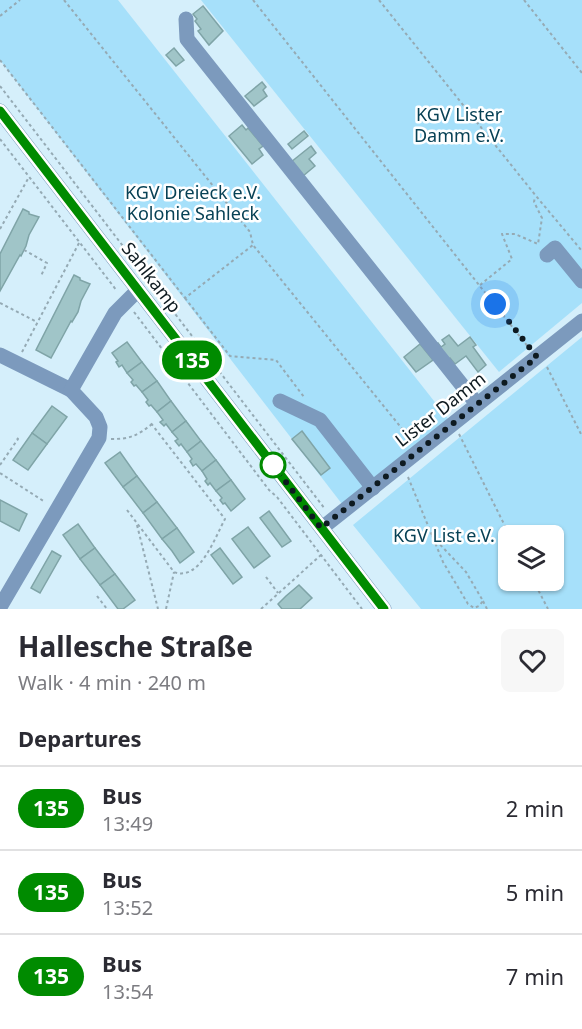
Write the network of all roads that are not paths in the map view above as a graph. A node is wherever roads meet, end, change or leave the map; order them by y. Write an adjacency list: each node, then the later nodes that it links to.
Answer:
1 (186, 20): 10 (street)
2 (0, 111): 5 (street, Sahlkamp)
3 (547, 255): 4 (street)
4 (582, 281)
5 (138, 290): 8 (street); 12 (street, Sahlkamp)
6 (582, 321): 10 (street, Lister Damm)
7 (0, 355): 8 (street)
8 (71, 390): 13 (street)
9 (280, 401): 11 (street)
10 (477, 404): 11 (street, Lister Damm)
11 (373, 488): 12 (street, Lister Damm)
12 (327, 524): 14 (street, Sahlkamp)
13 (0, 607)
14 (384, 609)

